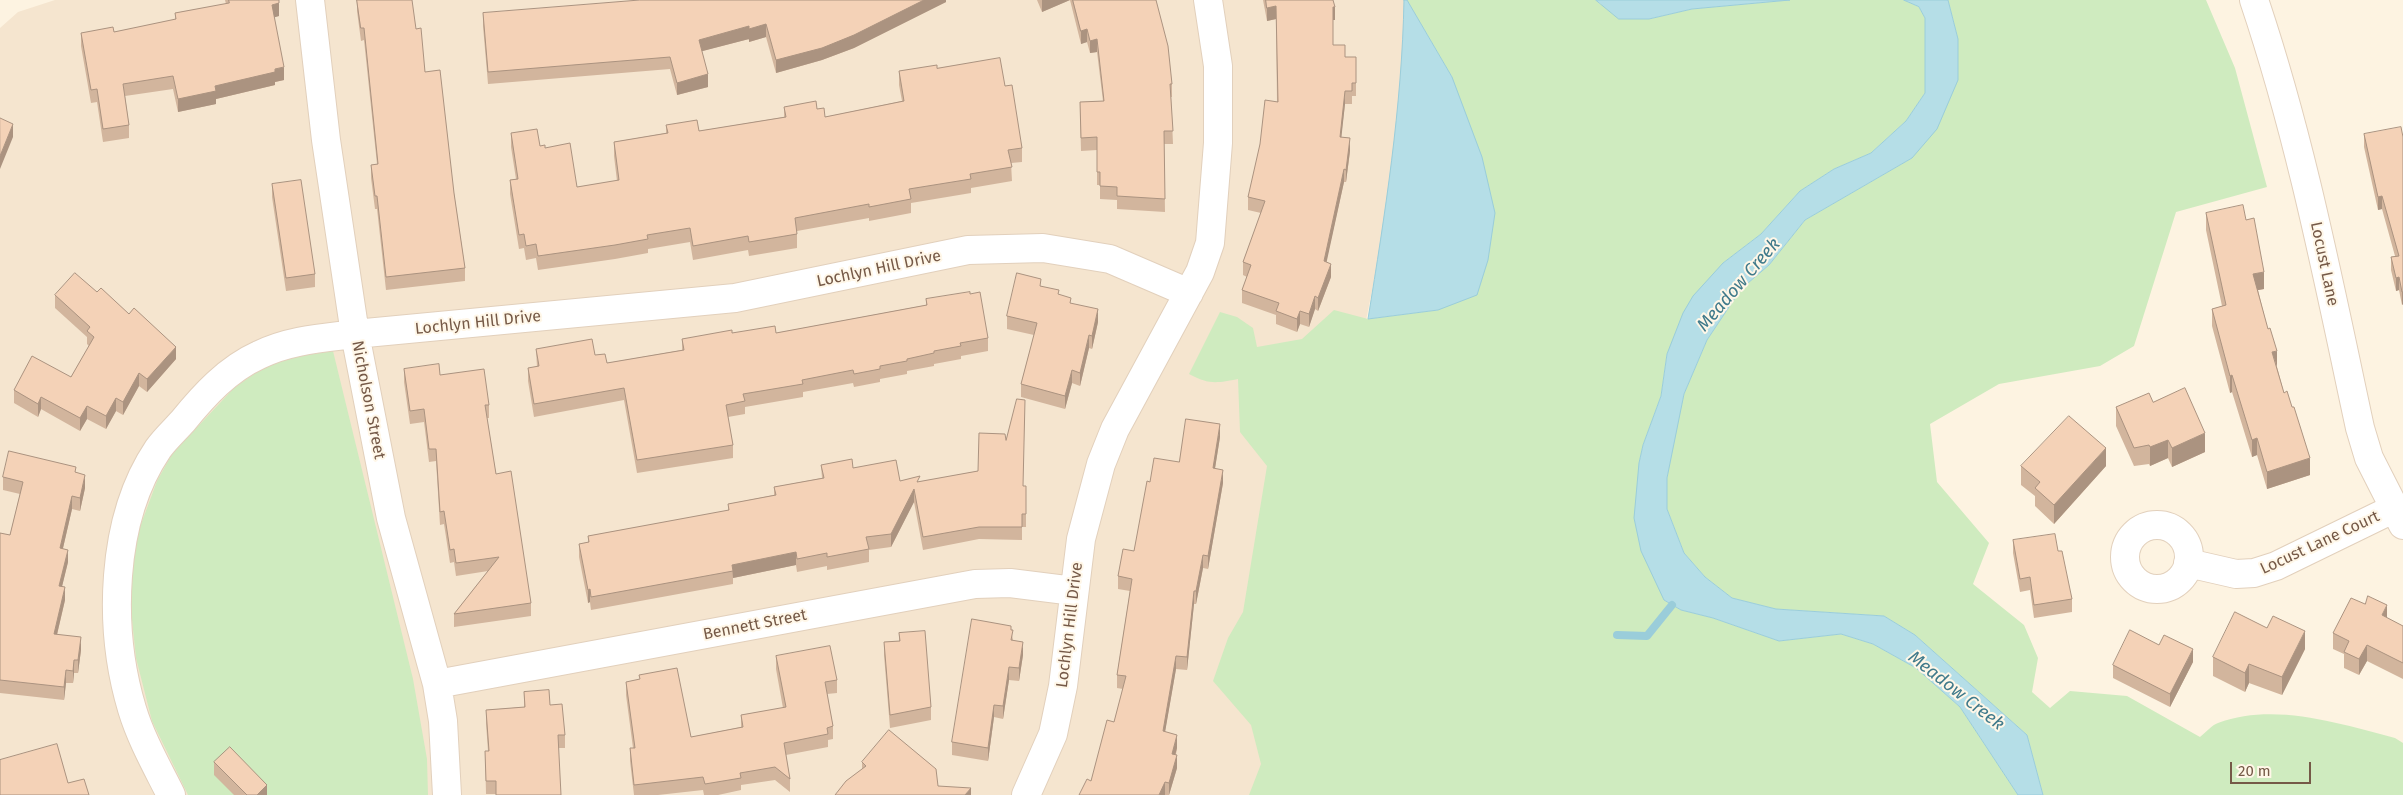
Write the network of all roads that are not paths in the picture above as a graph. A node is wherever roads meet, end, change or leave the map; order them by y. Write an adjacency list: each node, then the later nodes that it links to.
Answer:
1 (310, 0): 5 (street, Nicholson Street)
2 (1208, 0): 4 (street, Lochlyn Hill Drive)
3 (2254, 0): 6 (street, Locust Lane)
4 (1189, 293): 5 (street, Lochlyn Hill Drive); 8 (street, Lochlyn Hill Drive)
5 (355, 334): 9 (street, Nicholson Street); 10 (street, Lochlyn Hill Drive)
6 (2398, 517): 7 (street, Locust Lane Court)
7 (2188, 563)
8 (1074, 591): 9 (street, Bennett Street); 12 (street, Lochlyn Hill Drive)
9 (437, 684): 11 (street, Nicholson Street)
10 (171, 795)
11 (447, 795)
12 (1026, 795)

